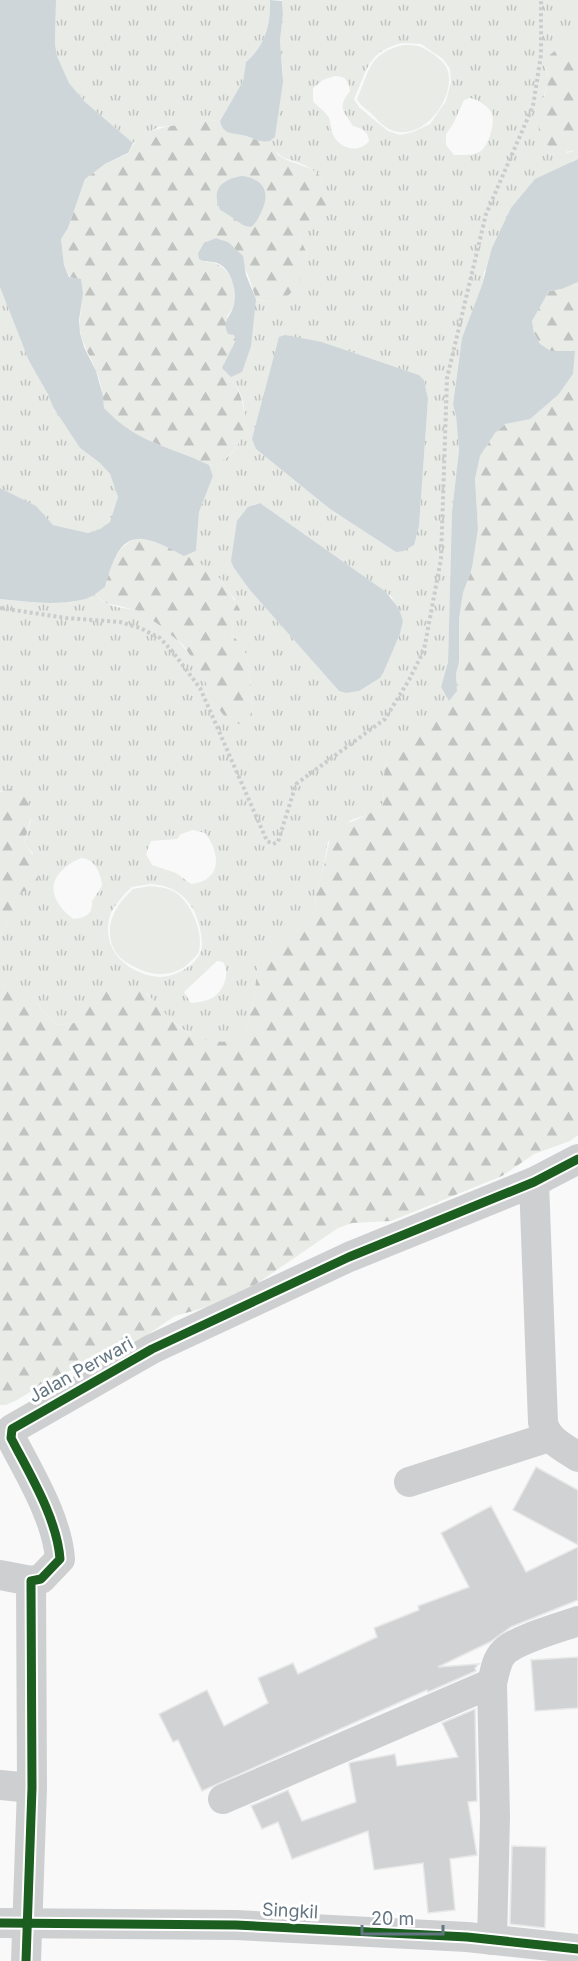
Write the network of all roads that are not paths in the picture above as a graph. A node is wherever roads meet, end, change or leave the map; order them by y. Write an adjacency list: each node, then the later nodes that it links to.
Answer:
1 (578, 1159): 2 (street, Jalan Perwari)
2 (534, 1182): 3 (street); 7 (street, Jalan Perwari)
3 (549, 1437): 4 (street); 5 (street)
4 (578, 1457)
5 (409, 1482)
6 (0, 1575): 7 (street)
7 (31, 1581): 11 (street)
8 (578, 1621): 9 (street)
9 (492, 1683): 12 (street); 14 (street)
10 (0, 1785): 11 (street)
11 (32, 1788): 13 (street)
12 (223, 1799)
13 (14, 1923): 14 (street, Singkil); 16 (street)
14 (492, 1940): 15 (street, Singkil)
15 (578, 1949)
16 (26, 1961)

